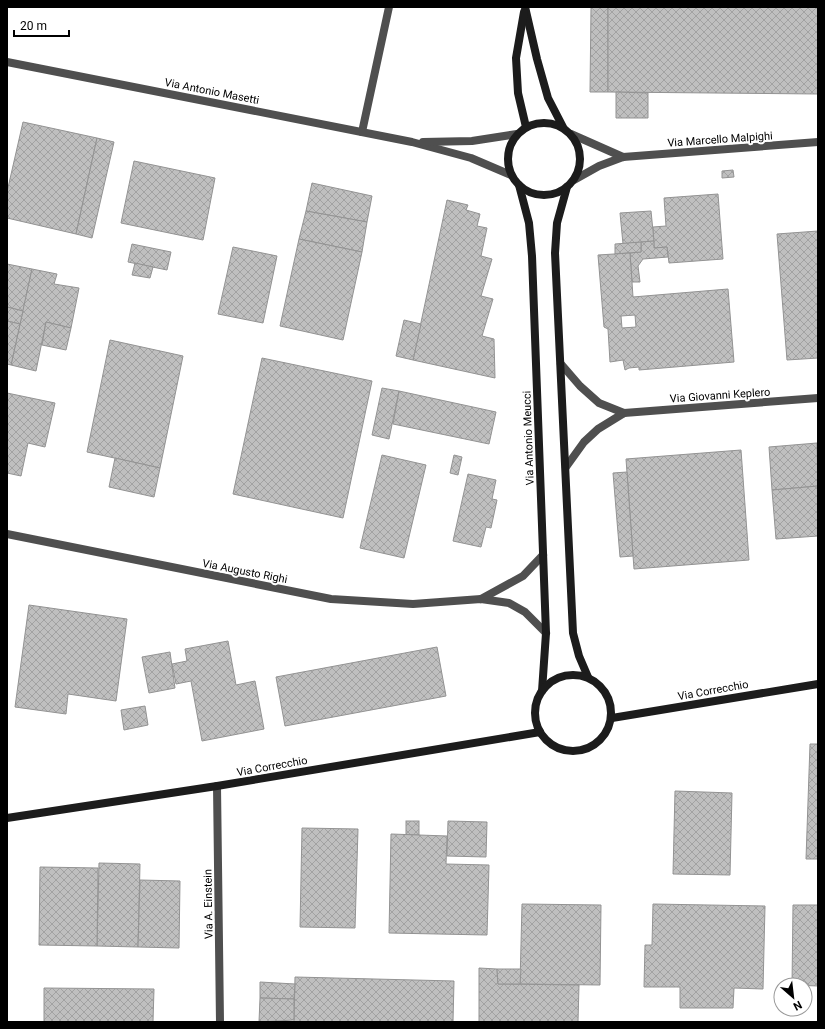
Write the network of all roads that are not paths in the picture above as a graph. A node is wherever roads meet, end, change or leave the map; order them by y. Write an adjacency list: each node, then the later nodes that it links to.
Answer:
1 (389, 7): 5 (street)
2 (7, 62): 5 (street, Via Antonio Masetti)
3 (526, 127): 4 (street); 4 (street); 6 (street)
4 (563, 127): 7 (street)
5 (362, 132): 8 (street, Via Antonio Masetti)
6 (517, 134): 8 (street, Via Antonio Masetti); 11 (street)
7 (571, 134): 10 (street, Via Marcello Malpighi); 12 (street)
8 (412, 142): 11 (street, Via Antonio Masetti)
9 (818, 142): 10 (street, Via Marcello Malpighi)
10 (623, 157): 12 (street, Via Marcello Malpighi)
11 (511, 175): 13 (street)
12 (574, 180): 14 (street)
13 (519, 185): 14 (street); 20 (street, Via Antonio Meucci)
14 (567, 187): 15 (street)
15 (560, 364): 17 (street, Via Giovanni Keplero); 18 (street)
16 (818, 398): 17 (street, Via Giovanni Keplero)
17 (624, 413): 18 (street, Via Giovanni Keplero)
18 (566, 467): 23 (street)
19 (7, 534): 21 (street, Via Augusto Righi)
20 (543, 555): 21 (street, Via Augusto Righi); 22 (street, Via Antonio Meucci)
21 (481, 599): 22 (street, Via Augusto Righi)
22 (546, 633): 25 (street, Via Antonio Meucci)
23 (588, 677): 25 (street); 26 (street)
24 (818, 684): 26 (street, Via Correcchio)
25 (542, 691): 27 (street)
26 (612, 718): 27 (street)
27 (540, 732): 28 (street, Via Correcchio)
28 (217, 786): 29 (street, Via Correcchio); 30 (street, Via A. Einstein)
29 (7, 818)
30 (220, 1022)

